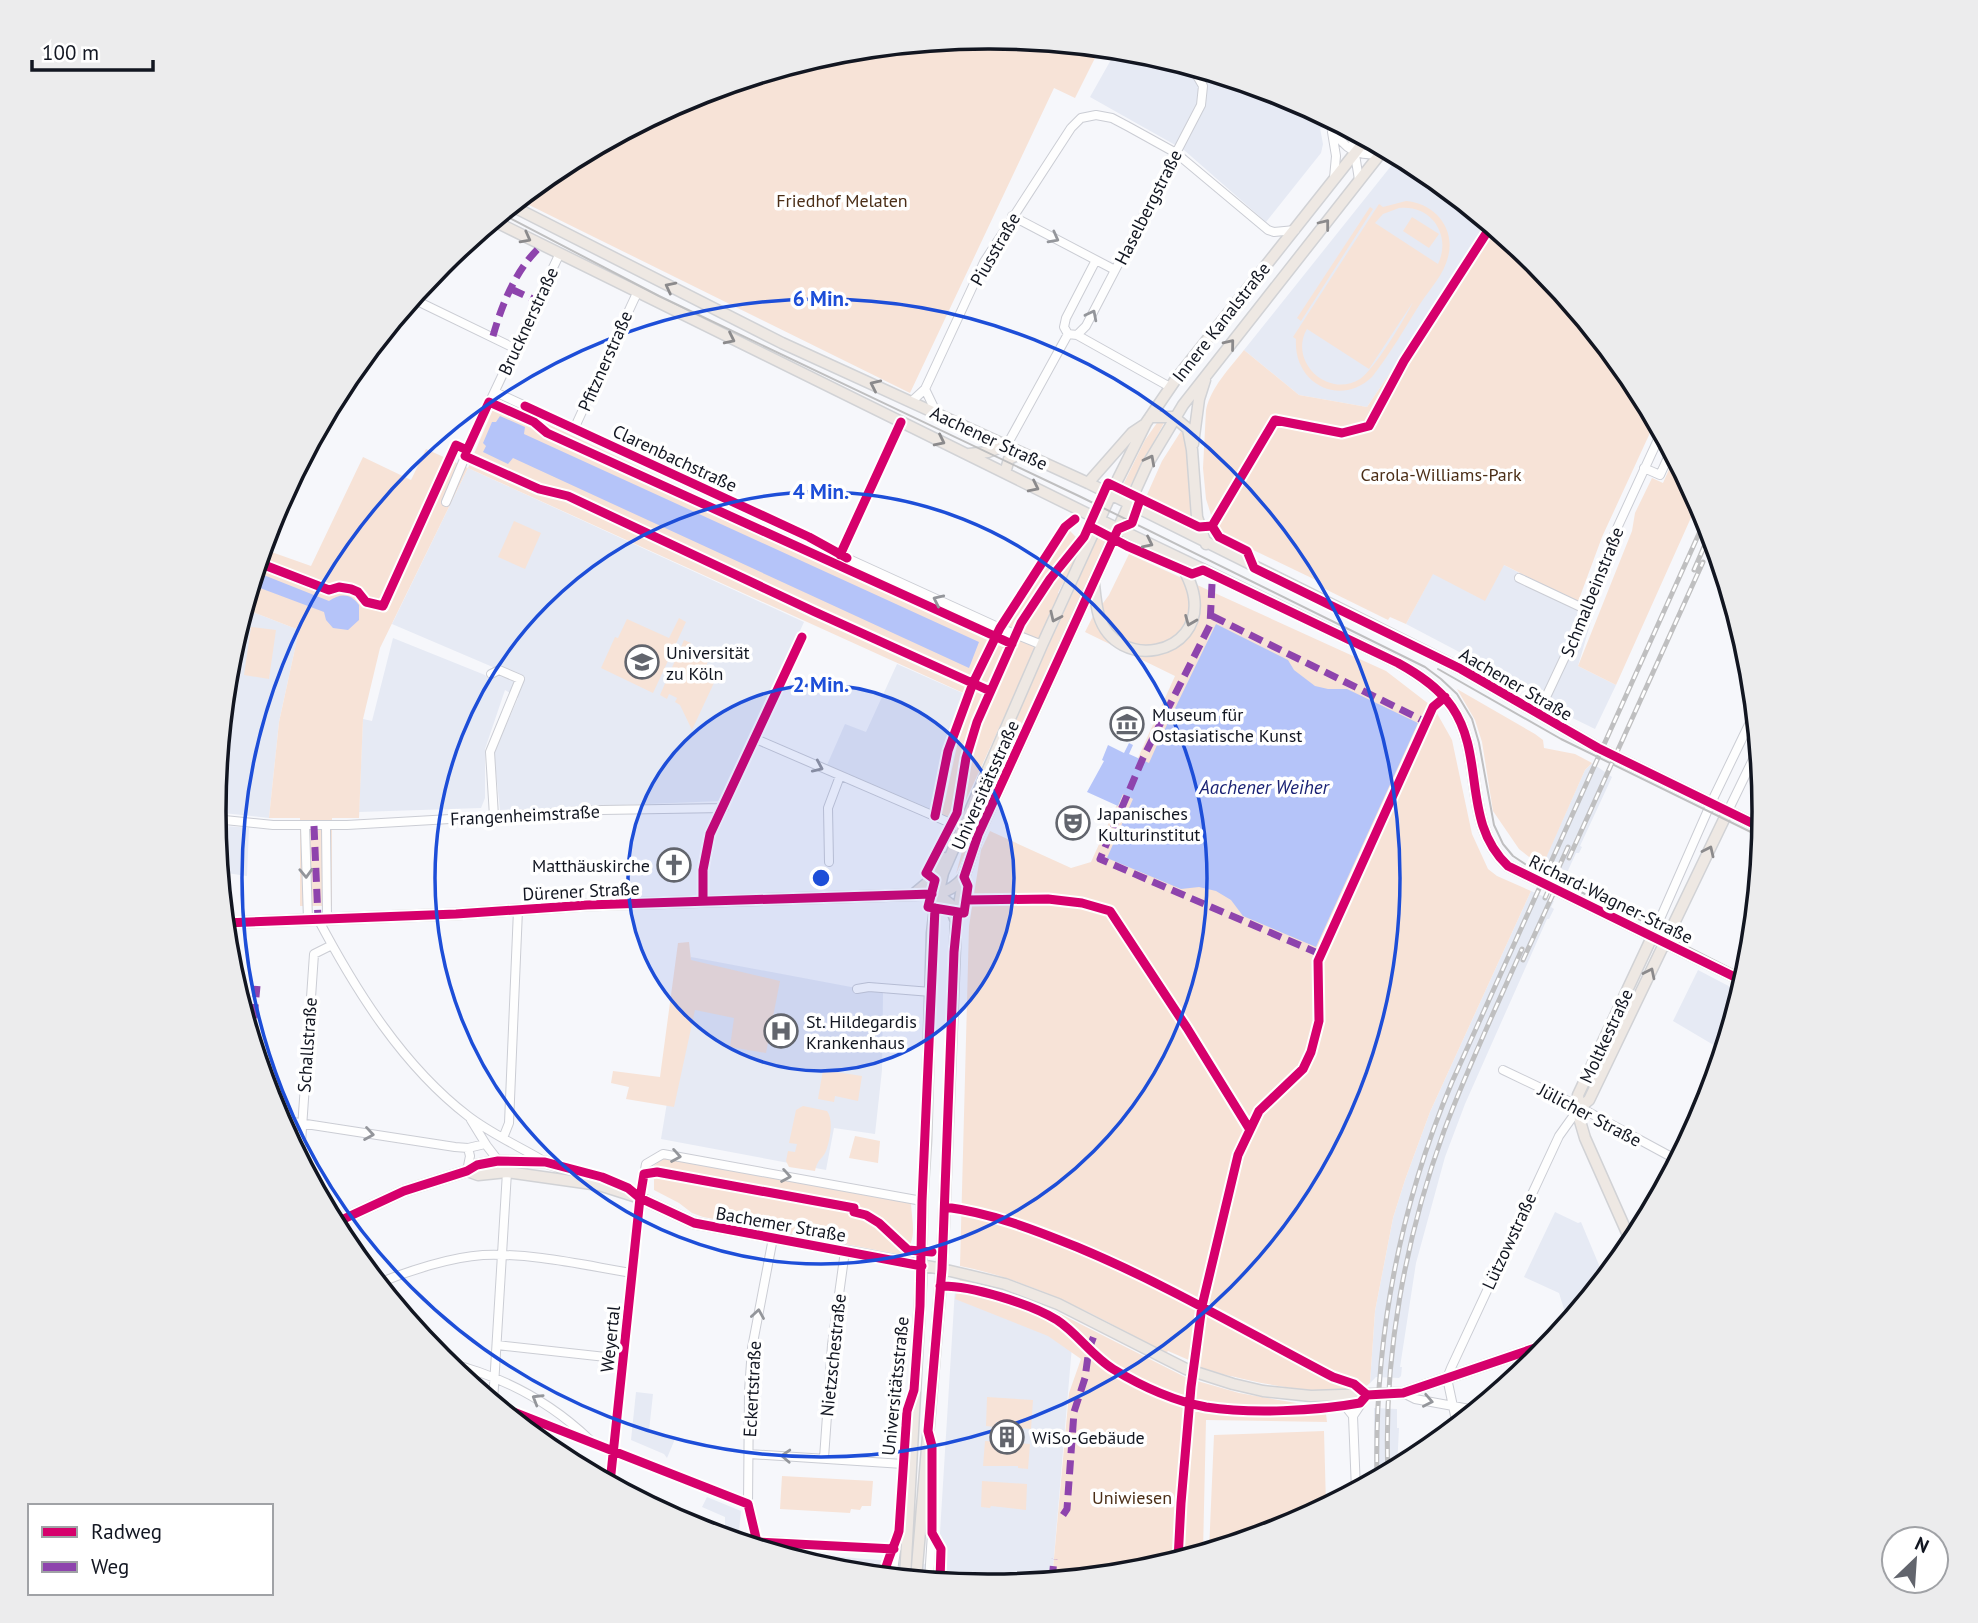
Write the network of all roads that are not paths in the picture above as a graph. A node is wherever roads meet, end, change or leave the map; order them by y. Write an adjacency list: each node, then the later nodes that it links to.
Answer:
1 (1199, 79): 6 (street, Haselbergstraße)
2 (1332, 131): 10 (street)
3 (1335, 133): 7 (street)
4 (1353, 142): 7 (street)
5 (1361, 146): 7 (main road, Innere Kanalstraße)
6 (1176, 153): 13 (street, Piusstraße); 15 (street); 18 (street, Haselbergstraße)
7 (1356, 153): 8 (street); 10 (main road, Innere Kanalstraße); 11 (street)
8 (1375, 154)
9 (1379, 156): 11 (main road, Innere Kanalstraße)
10 (1334, 180): 15 (main road, Innere Kanalstraße)
11 (1359, 180): 23 (main road, Innere Kanalstraße, one-way to 11)
12 (521, 210): 27 (main road, Aachener Straße, one-way to 12)
13 (1012, 216): 17 (street, one-way to 17); 25 (street, Piusstraße)
14 (502, 225): 16 (main road, Aachener Straße, one-way to 16)
15 (1295, 230): 24 (main road, Innere Kanalstraße)
16 (559, 255): 19 (main road, Aachener Straße); 22 (street, Brucknerstraße)
17 (1096, 260): 18 (street); 21 (street, Haselbergstraße)
18 (1115, 270): 21 (street, Haselbergstraße, one-way to 18)
19 (637, 293): 31 (main road, Aachener Straße, one-way to 31); 32 (street, Pfitznerstraße)
20 (421, 303): 22 (street)
21 (1072, 335): 24 (street); 34 (street, Haselbergstraße)
22 (514, 348): 26 (street, Brucknerstraße)
23 (1206, 374): 29 (main road, Innere Kanalstraße); 35 (main road)
24 (1170, 387): 30 (main road, Innere Kanalstraße)
25 (925, 389): 27 (street, Piusstraße); 28 (street)
26 (495, 392): 32 (street, Clarenbachstraße); 43 (street, Brucknerstraße)
27 (911, 402): 28 (main road, Aachener Straße)
28 (937, 414): 34 (main road, Aachener Straße)
29 (1174, 417): 30 (main road); 35 (main road); 44 (main road, Innere Kanalstraße, one-way to 29)
30 (1148, 420): 41 (main road); 42 (main road, Innere Kanalstraße)
31 (901, 422): 37 (main road, Aachener Straße, one-way to 37); 49 (street)
32 (575, 429): 49 (street, Clarenbachstraße)
33 (1656, 443): 39 (street, Schmalbeinstraße)
34 (1007, 446): 36 (main road, Aachener Straße); 37 (main road)
35 (1192, 450): 48 (main road)
36 (1022, 453): 40 (main road); 41 (main road, Aachener Straße)
37 (966, 454): 40 (main road, Aachener Straße)
38 (1666, 462): 39 (street)
39 (1644, 468): 53 (street, Schmalbeinstraße)
40 (1005, 473): 46 (main road, Aachener Straße, one-way to 46)
41 (1088, 484): 42 (main road, Aachener Straße)
42 (1111, 495): 44 (main road, Aachener Straße); 46 (main road, Innere Kanalstraße)
43 (446, 502)
44 (1129, 505): 47 (main road, Innere Kanalstraße); 48 (main road, Aachener Straße)
45 (1074, 519): 54 (street, Universitätsstraße)
46 (1100, 520): 47 (main road, Aachener Straße); 56 (main road, Universitätsstraße, one-way to 56)
47 (1118, 529): 50 (main road, Aachener Straße, one-way to 50); 52 (main road, Universitätsstraße)
48 (1206, 544): 59 (main road, Aachener Straße)
49 (840, 555): 54 (street, Clarenbachstraße, one-way to 49)
50 (1177, 557): 52 (main road, one-way to 52); 58 (main road, Aachener Straße)
51 (1519, 578): 53 (street)
52 (1094, 583): 76 (main road, Universitätsstraße)
53 (1587, 610): 59 (street, Schmalbeinstraße)
54 (1000, 628): 56 (street, Clarenbachstraße); 68 (street, Universitätsstraße)
55 (802, 637): 61 (street)
56 (1042, 645): 73 (main road, Universitätsstraße)
57 (491, 674): 67 (street)
58 (1451, 705): 84 (main road, Richard-Wagner-Straße)
59 (1538, 714): 64 (main road, Aachener Straße)
60 (1747, 729): 64 (street, Moltkestraße)
61 (756, 739): 63 (street, one-way to 63); 65 (street)
62 (1750, 765): 66 (street, Moltkestraße)
63 (841, 776): 68 (street); 74 (street)
64 (1711, 803): 66 (main road, Aachener Straße); 84 (street, Moltkestraße)
65 (724, 808): 67 (street, Frangenheimstraße); 79 (street)
66 (1728, 811): 70 (main road, Aachener Straße); 85 (main road, Moltkestraße, one-way to 66)
67 (494, 816): 71 (street, Frangenheimstraße)
68 (935, 817): 73 (street)
69 (226, 820): 72 (street, Frangenheimstraße)
70 (1752, 823)
71 (326, 825): 72 (street, Frangenheimstraße); 81 (street)
72 (304, 826): 81 (street, one-way to 81)
73 (959, 833): 75 (main road, Universitätsstraße); 77 (main road)
74 (829, 862)
75 (946, 865): 76 (main road); 78 (main road, Universitätsstraße)
76 (964, 877): 78 (main road); 82 (main road, Universitätsstraße)
77 (915, 893): 78 (main road, Dürener Straße); 79 (main road, Dürener Straße)
78 (937, 894): 82 (main road); 89 (main road, Universitätsstraße)
79 (703, 900): 80 (main road, Dürener Straße)
80 (518, 910): 81 (main road, Dürener Straße); 95 (street)
81 (318, 919): 83 (main road, Dürener Straße); 86 (street)
82 (956, 921): 99 (main road, Universitätsstraße)
83 (235, 923)
84 (1652, 937): 85 (main road, Richard-Wagner-Straße); 91 (main road, Moltkestraße)
85 (1665, 942): 87 (main road, Richard-Wagner-Straße); 91 (main road, Moltkestraße, one-way to 85)
86 (332, 945): 92 (street); 94 (street, Schallstraße)
87 (1733, 976)
88 (857, 989): 89 (street)
89 (931, 992): 97 (main road, Universitätsstraße)
90 (1503, 1070): 91 (street, Jülicher Straße)
91 (1579, 1108): 101 (street, Jülicher Straße); 109 (main road); 122 (street, Lützowstraße)
92 (469, 1117): 95 (street); 98 (street)
93 (294, 1123): 94 (street)
94 (301, 1124): 96 (street, Schallstraße); 100 (street, one-way to 100)
95 (503, 1138): 103 (street)
96 (301, 1139)
97 (926, 1140): 99 (main road); 107 (main road, Universitätsstraße)
98 (485, 1144): 100 (street); 102 (street)
99 (948, 1146): 114 (main road, Universitätsstraße)
100 (468, 1148): 104 (street)
101 (1669, 1156)
102 (498, 1161): 103 (main road, Bachemer Straße); 104 (main road, Bachemer Straße); 105 (street)
103 (545, 1162): 106 (main road, Bachemer Straße)
104 (467, 1171): 105 (main road, Bachemer Straße); 108 (main road, Bachemer Straße)
105 (507, 1172): 106 (main road, Bachemer Straße); 112 (street)
106 (640, 1198): 107 (street, one-way to 107); 110 (main road, Bachemer Straße); 115 (street, Weyertal)
107 (922, 1201): 113 (main road, Universitätsstraße)
108 (345, 1218)
109 (1626, 1230)
110 (773, 1238): 111 (main road, Bachemer Straße); 136 (street, Eckertstraße, one-way to 110)
111 (845, 1251): 113 (main road, Bachemer Straße); 137 (street, Nietzschestraße)
112 (502, 1255): 115 (street); 116 (street); 117 (street)
113 (922, 1266): 114 (main road, Bachemer Straße); 123 (main road, Universitätsstraße)
114 (942, 1269): 127 (main road, Bachemer Straße); 133 (main road, Universitätsstraße)
115 (632, 1273): 119 (street, Weyertal)
116 (388, 1280)
117 (497, 1345): 119 (street); 121 (street)
118 (1529, 1350): 122 (main road, Bachemer Straße)
119 (624, 1359): 135 (street, Weyertal)
120 (470, 1370): 121 (street)
121 (495, 1378): 124 (street); 134 (street, one-way to 121)
122 (1447, 1378): 125 (main road, Bachemer Straße); 128 (street)
123 (914, 1390): 138 (street, Universitätsstraße); 146 (main road, Universitätsstraße)
124 (495, 1392)
125 (1403, 1393): 126 (main road, Bachemer Straße); 128 (street, one-way to 128)
126 (1367, 1395): 127 (main road, Bachemer Straße); 132 (street)
127 (1337, 1396): 132 (street)
128 (1453, 1406): 129 (street); 131 (street)
129 (1463, 1408)
130 (522, 1414): 134 (street)
131 (1455, 1415)
132 (1353, 1416): 140 (street)
133 (928, 1431): 147 (main road, Universitätsstraße); 148 (street, Universitätsstraße)
134 (592, 1441): 135 (street)
135 (613, 1450): 139 (street, Weyertal); 141 (street)
136 (749, 1454): 137 (street, one-way to 136); 141 (street, Eckertstraße)
137 (824, 1458): 138 (street)
138 (903, 1464): 144 (street, Universitätsstraße)
139 (611, 1473)
140 (1356, 1480)
141 (748, 1504): 142 (street, Eckertstraße)
142 (756, 1537)
143 (768, 1541): 144 (street)
144 (894, 1549): 145 (street, Universitätsstraße)
145 (893, 1567)
146 (906, 1569)
147 (917, 1570)
148 (930, 1571)

